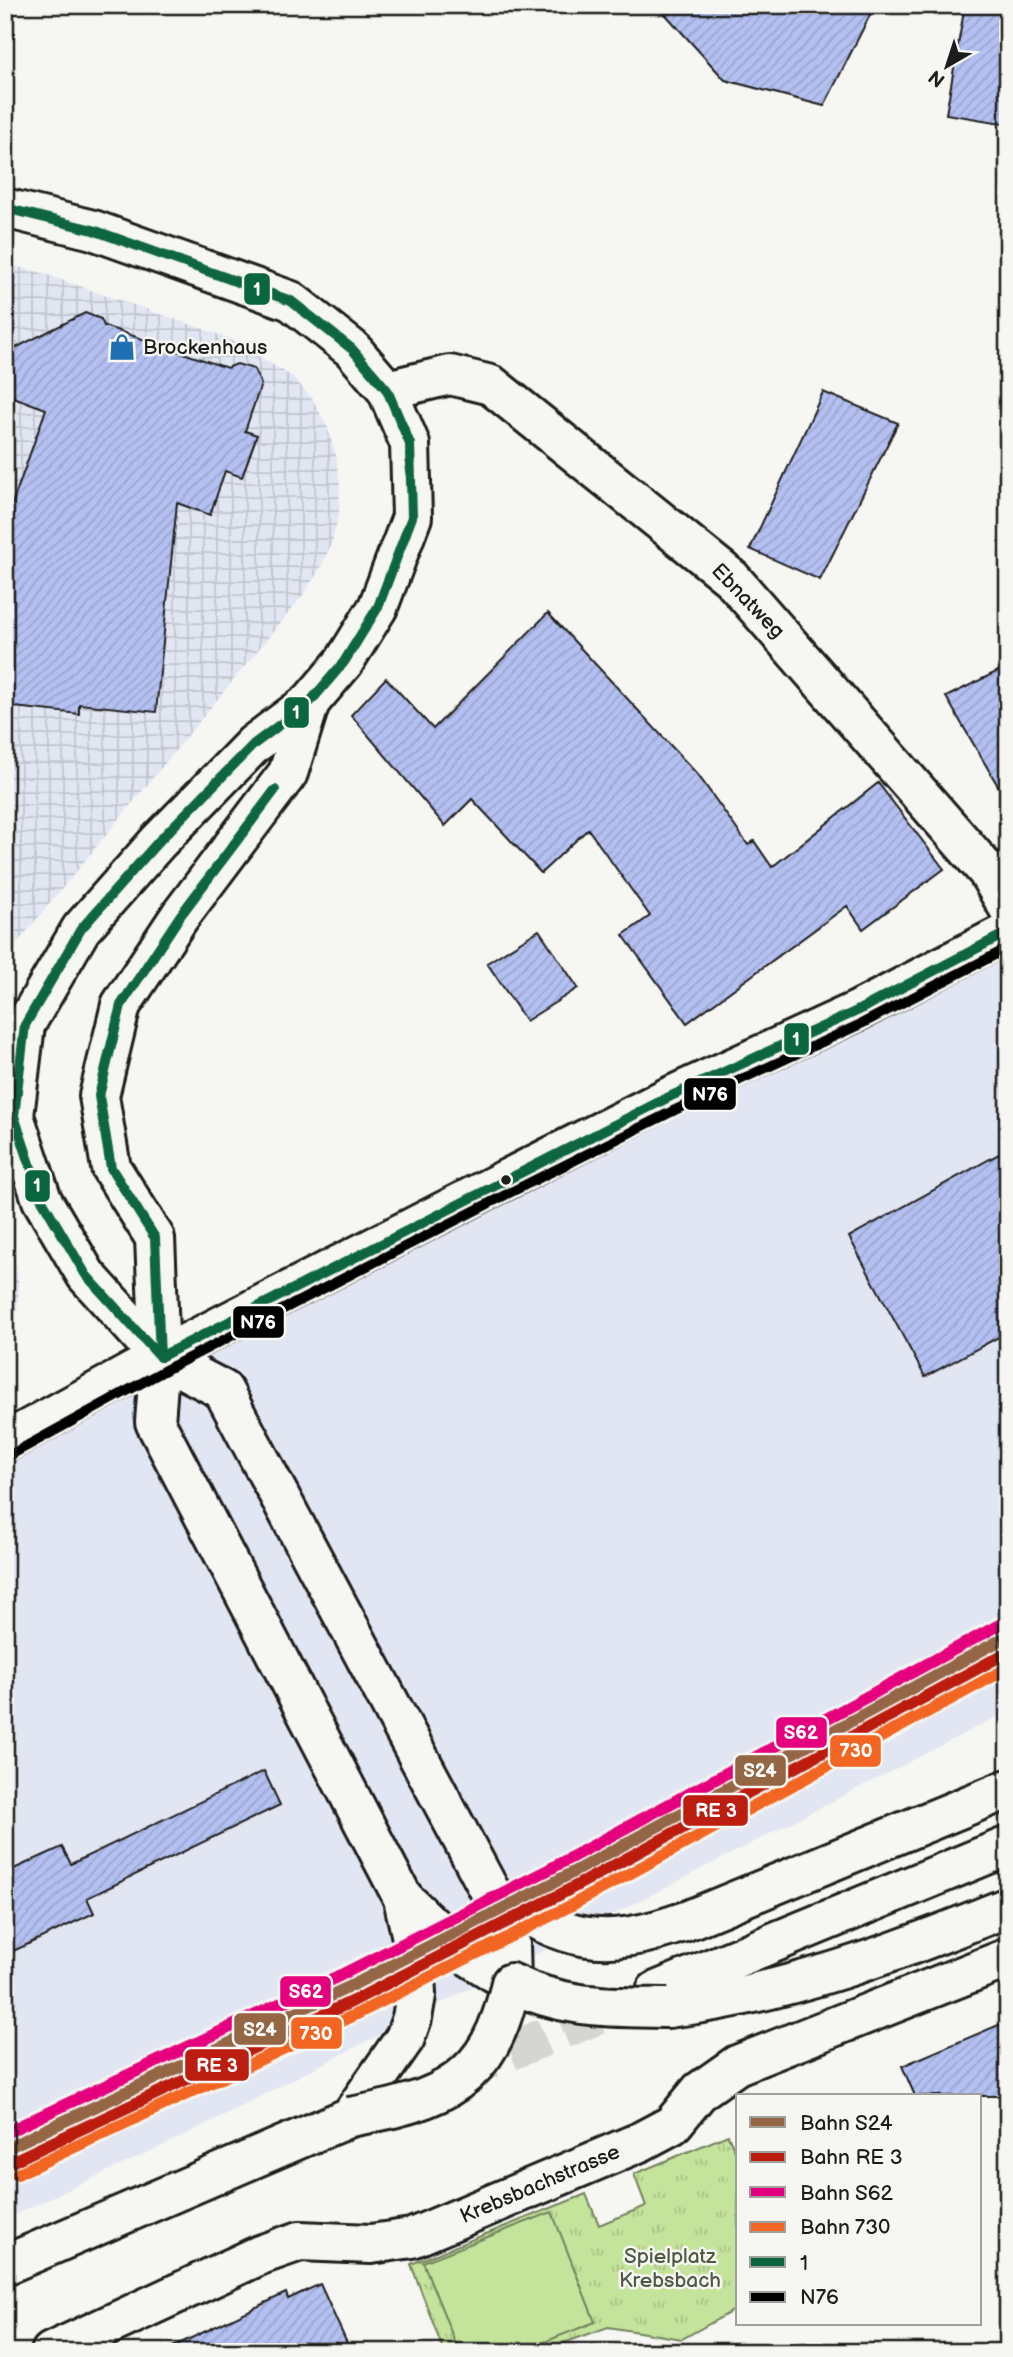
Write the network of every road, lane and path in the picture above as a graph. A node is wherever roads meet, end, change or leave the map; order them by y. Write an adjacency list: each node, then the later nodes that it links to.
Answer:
1 (5, 208): 2 (main road)
2 (387, 390): 3 (main road); 4 (main road, Ebnatweg)
3 (310, 702): 7 (main road); 7 (main road)
4 (998, 864): 5 (main road, Ebnatweg)
5 (1008, 907)
6 (1008, 932): 7 (main road)
7 (159, 1357): 8 (main road); 11 (main road); 12 (main road)
8 (5, 1442)
9 (1008, 1789): 11 (main road)
10 (1008, 1846): 16 (main road)
11 (492, 1895): 15 (main road)
12 (402, 1898): 15 (main road); 17 (main road)
13 (1008, 1907): 15 (main road, bridge)
14 (1008, 1958): 19 (main road, Krebsbachstrasse)
15 (511, 1983): 17 (main road, bridge)
16 (656, 1991)
17 (350, 2118): 18 (main road)
18 (5, 2265)
19 (51, 2352)

